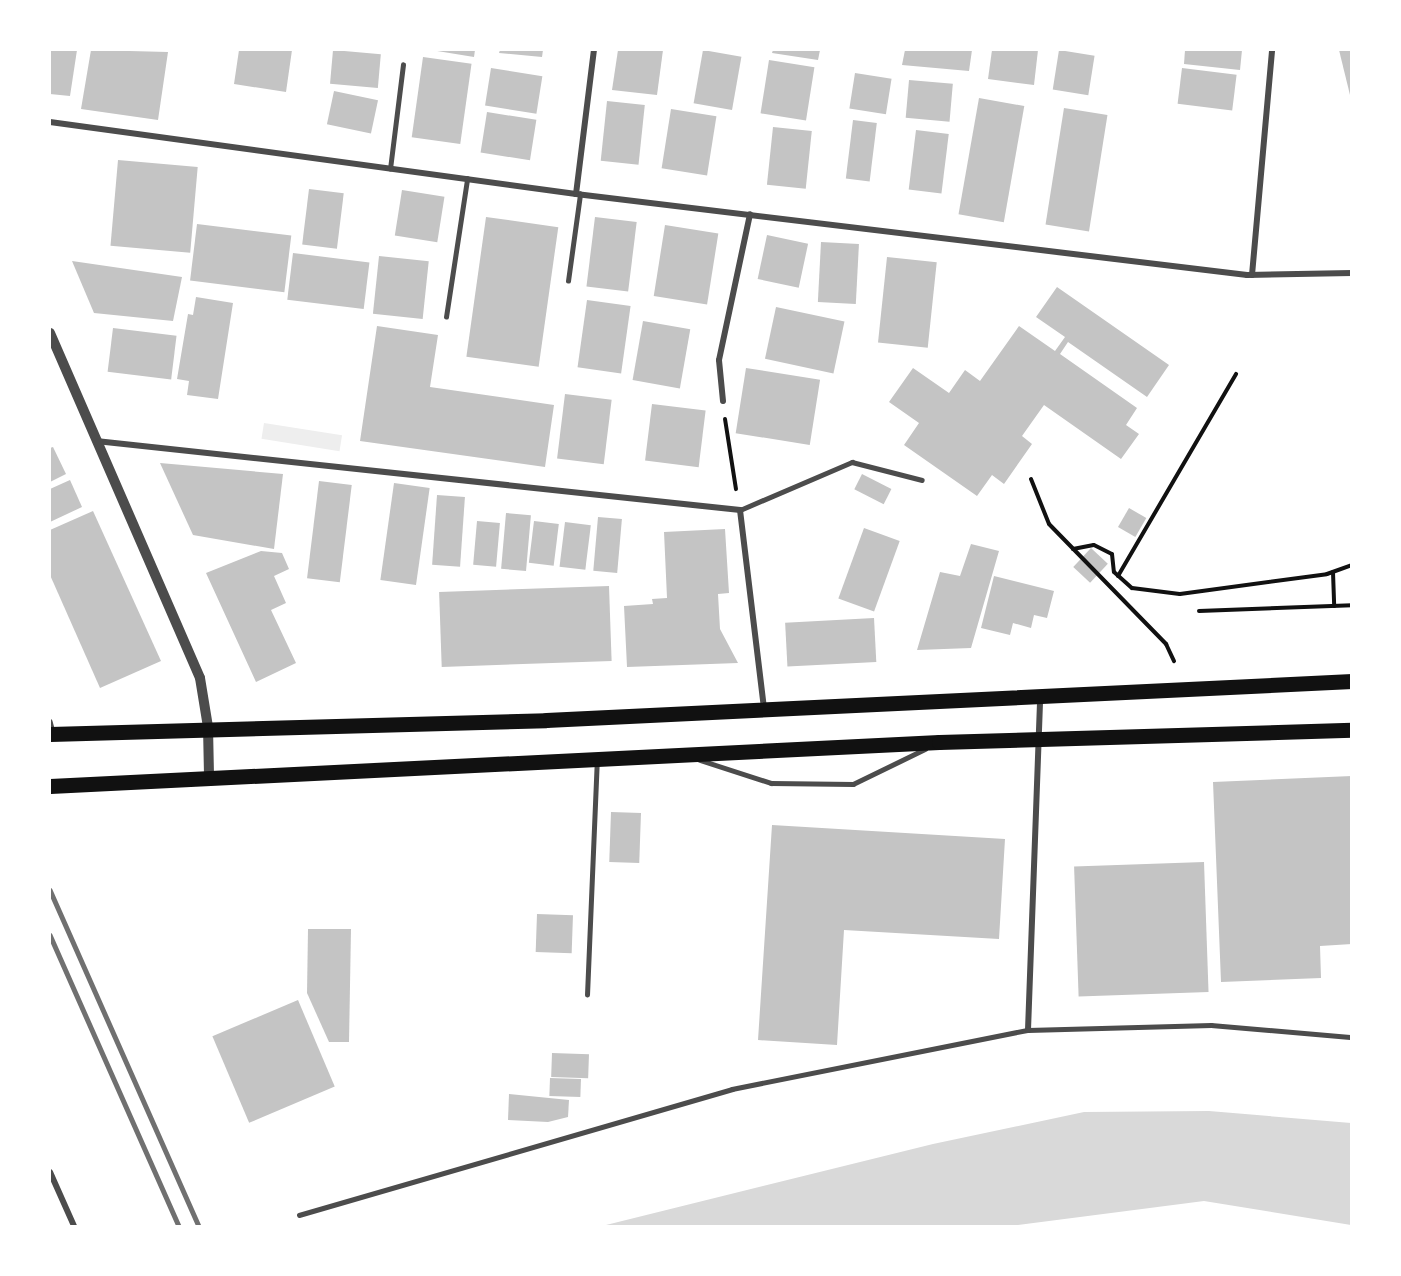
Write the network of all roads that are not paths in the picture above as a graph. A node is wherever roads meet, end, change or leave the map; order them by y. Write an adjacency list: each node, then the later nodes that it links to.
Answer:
1 (594, 50): 7 (street)
2 (1272, 50): 10 (street)
3 (403, 65): 5 (lane)
4 (50, 122): 5 (street)
5 (390, 169): 6 (street)
6 (467, 179): 7 (street); 12 (lane)
7 (578, 194): 8 (street); 11 (lane)
8 (750, 214): 10 (street); 14 (street)
9 (1352, 273): 10 (street)
10 (1252, 275)
11 (568, 281)
12 (446, 317)
13 (50, 333): 15 (street)
14 (723, 401)
15 (96, 441): 17 (street); 21 (street)
16 (922, 480): 17 (lane)
17 (740, 510): 20 (street)
18 (1352, 681): 19 (main road)
19 (1040, 695): 20 (main road); 24 (street)
20 (764, 706): 21 (main road)
21 (208, 727): 22 (main road); 28 (street)
22 (51, 729)
23 (1352, 730): 24 (main road)
24 (1039, 740): 25 (main road); 31 (street)
25 (939, 742): 26 (main road); 26 (lane)
26 (689, 756): 27 (main road)
27 (597, 760): 28 (main road); 30 (lane)
28 (209, 776): 29 (main road)
29 (50, 786)
30 (587, 995)
31 (1028, 1030): 32 (lane); 34 (lane)
32 (1352, 1037)
33 (50, 1172): 35 (street)
34 (299, 1215)
35 (74, 1227)

